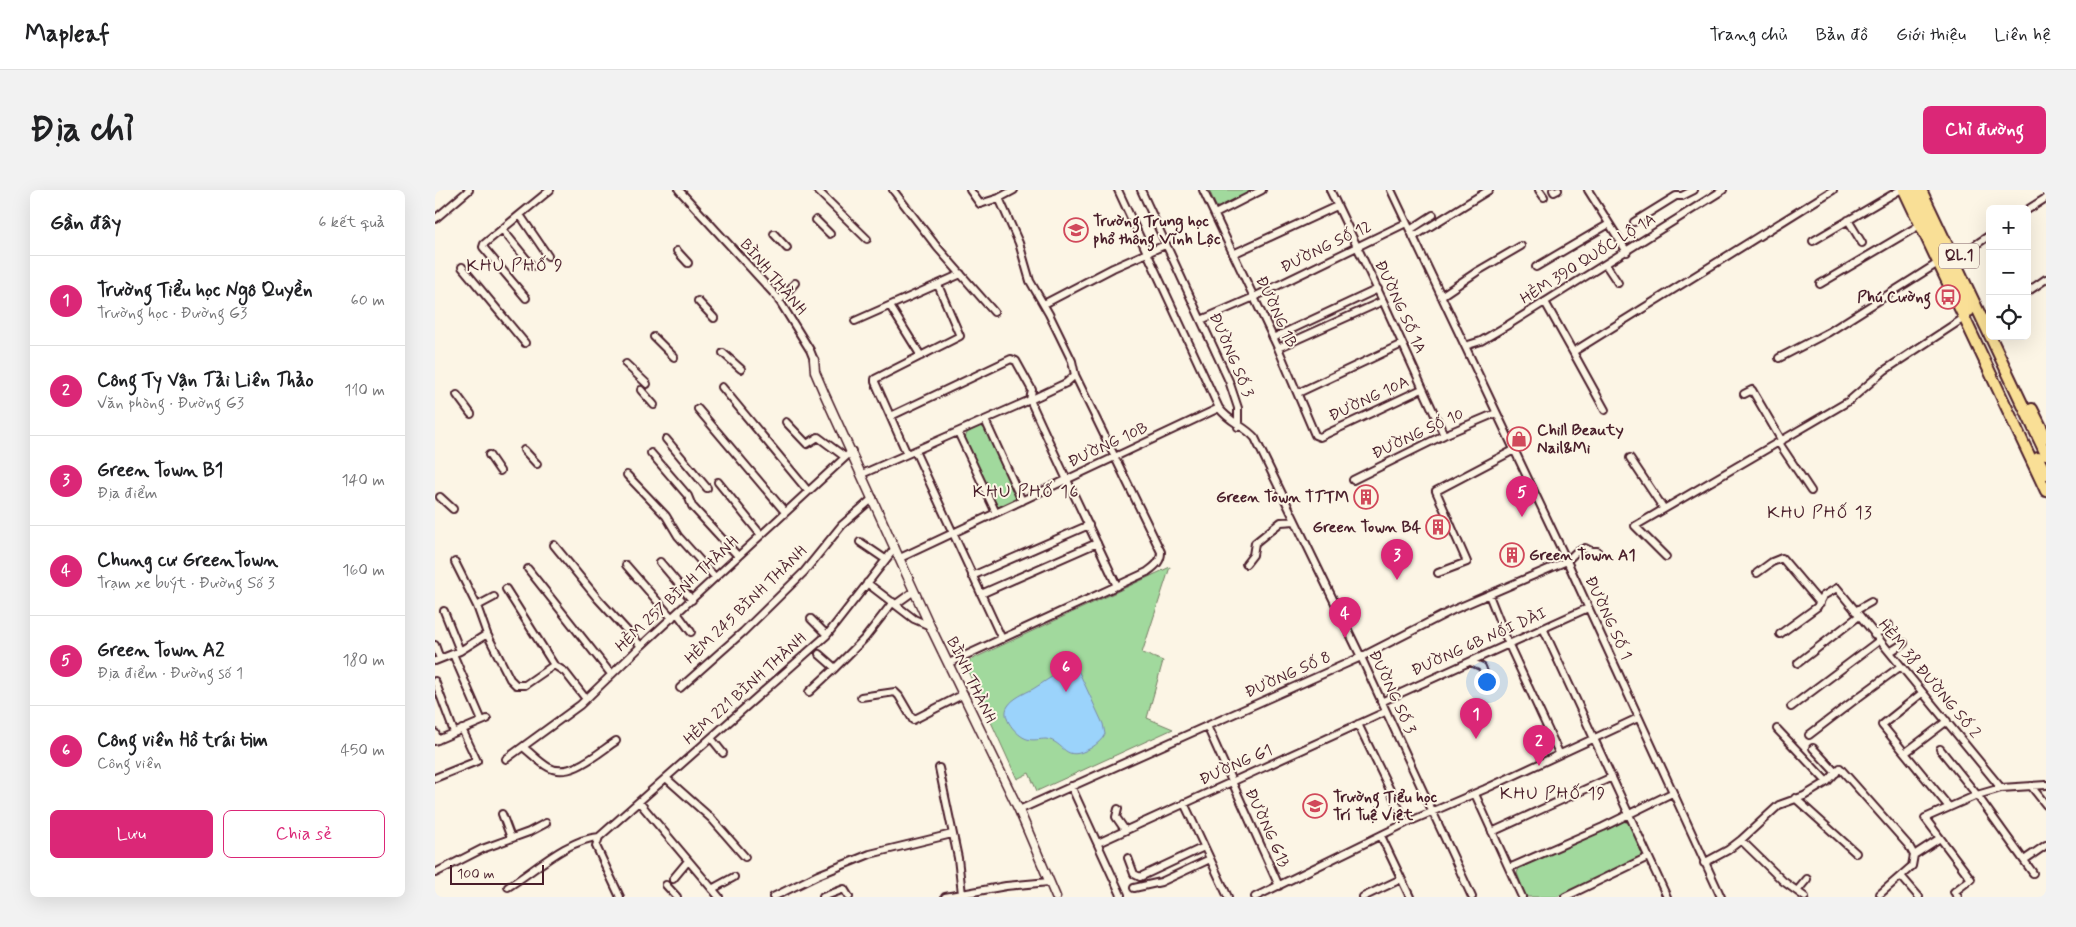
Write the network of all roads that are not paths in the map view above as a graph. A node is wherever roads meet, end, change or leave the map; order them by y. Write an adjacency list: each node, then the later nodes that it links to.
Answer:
1 (469, 190): 34 (street)
2 (550, 190): 32 (street)
3 (679, 190): 77 (street, BÌNH THÀNH)
4 (817, 190): 46 (street)
5 (893, 190): 65 (street)
6 (970, 190): 27 (street)
7 (1015, 190): 27 (street)
8 (1118, 190): 55 (street, ĐƯỜNG SỐ 3)
9 (1141, 190): 49 (street, ĐƯỜNG SỐ 3)
10 (1203, 190): 31 (street, ĐƯỜNG 1B)
11 (1263, 190): 31 (street)
12 (1330, 190): 29 (street, ĐƯỜNG SỐ 1A)
13 (1391, 190): 37 (street, ĐƯỜNG SỐ 1)
14 (1489, 190): 44 (street)
15 (1539, 190): 26 (street)
16 (1553, 190): 17 (street)
17 (1558, 190)
18 (1588, 190): 39 (street)
19 (1694, 190): 38 (street)
20 (1723, 190): 54 (street, HẺM 390 QUỐC LỘ 1A)
21 (1833, 190): 97 (street)
22 (1902, 190): 36 (street); 40 (highway, QL.1)
23 (1912, 190): 83 (highway, QL.1)
24 (1921, 190): 84 (highway, QL.1)
25 (1929, 190): 58 (highway, QL.1)
26 (1544, 197)
27 (999, 198): 80 (street)
28 (2046, 198): 30 (street)
29 (1337, 206): 52 (street, ĐƯỜNG SỐ 1A); 56 (street)
30 (2031, 207)
31 (1215, 214): 56 (street, ĐƯỜNG 1B)
32 (519, 215): 41 (street); 57 (street)
33 (1433, 215): 44 (street)
34 (435, 219)
35 (816, 220): 43 (street)
36 (1848, 220): 47 (street); 48 (street)
37 (1406, 222): 44 (street, ĐƯỜNG SỐ 1); 52 (street, ĐƯỜNG SỐ 12)
38 (1634, 222)
39 (1609, 224): 54 (street); 64 (street)
40 (1920, 225): 60 (highway, QL.1); 69 (street)
41 (502, 229): 62 (street); 75 (street)
42 (774, 234): 51 (street)
43 (829, 234)
44 (1412, 234): 73 (street, ĐƯỜNG SỐ 1)
45 (1986, 238): 58 (street)
46 (867, 239)
47 (1813, 241)
48 (1862, 243)
49 (1165, 245): 55 (street); 87 (street, ĐƯỜNG SỐ 3)
50 (1521, 246): 73 (street)
51 (787, 248)
52 (1357, 248): 71 (street, ĐƯỜNG SỐ 1A); 74 (street, ĐƯỜNG SỐ 12)
53 (677, 251): 59 (street)
54 (1627, 252): 61 (street, HẺM 390 QUỐC LỘ 1A)
55 (1148, 253): 80 (street); 115 (street, ĐƯỜNG SỐ 3)
56 (1233, 254): 74 (street, ĐƯỜNG 1B)
57 (548, 256)
58 (1959, 256): 85 (highway, QL.1)
59 (688, 263)
60 (1938, 263): 83 (highway, QL.1); 101 (street)
61 (1606, 265): 68 (street); 79 (street, HẺM 390 QUỐC LỘ 1A)
62 (532, 266)
63 (462, 267): 93 (street)
64 (1536, 267)
65 (961, 274): 70 (street); 82 (street)
66 (2046, 279): 72 (street)
67 (795, 283): 77 (street)
68 (1618, 283)
69 (1820, 284)
70 (938, 285): 81 (street); 99 (street)
71 (1378, 289): 78 (street, ĐƯỜNG SỐ 1A); 90 (street)
72 (2031, 289)
73 (1441, 296): 95 (street, ĐƯỜNG SỐ 1)
74 (1254, 297): 87 (street, ĐƯỜNG SỐ 12); 90 (street, ĐƯỜNG 1B)
75 (526, 298)
76 (698, 301): 86 (street)
77 (779, 301): 102 (street, BÌNH THÀNH)
78 (1383, 301): 94 (street, ĐƯỜNG SỐ 1A); 96 (street)
79 (1545, 302): 95 (street, HẺM 390 QUỐC LỘ 1A); 97 (street)
80 (1044, 304): 105 (street)
81 (890, 306): 88 (street); 99 (street)
82 (994, 312)
83 (1967, 316): 129 (street); 144 (highway, QL.1); 152 (highway, QL.1)
84 (1986, 316)
85 (1986, 316)
86 (714, 318)
87 (1201, 320): 123 (street, ĐƯỜNG SỐ 3)
88 (855, 321)
89 (654, 337): 100 (street)
90 (1273, 338): 96 (street, ĐƯỜNG 1B)
91 (1997, 340): 136 (highway, QL.1)
92 (1998, 340): 127 (highway)
93 (525, 343)
94 (1402, 344): 109 (street, ĐƯỜNG SỐ 1A); 110 (street)
95 (1465, 346): 118 (street, ĐƯỜNG SỐ 1)
96 (1278, 348): 110 (street, ĐƯỜNG 1B)
97 (1573, 352): 117 (street)
98 (723, 353): 104 (street)
99 (921, 356): 120 (street)
100 (674, 357)
101 (1779, 358)
102 (814, 360): 132 (street, BÌNH THÀNH)
103 (626, 364): 106 (street)
104 (741, 369)
105 (1075, 375): 113 (street); 138 (street)
106 (647, 384)
107 (722, 387): 150 (street)
108 (641, 390): 114 (street)
109 (1423, 390): 125 (street, ĐƯỜNG 10A); 126 (street, ĐƯỜNG SỐ 1A)
110 (1298, 393): 125 (street, ĐƯỜNG 1B)
111 (1744, 394): 129 (street)
112 (457, 396): 119 (street)
113 (1029, 400): 120 (street); 121 (street); 146 (street)
114 (654, 405)
115 (1219, 408): 123 (street, ĐƯỜNG SỐ 3); 138 (street, ĐƯỜNG 10B)
116 (698, 409): 158 (street)
117 (1605, 410)
118 (1496, 413): 126 (street, ĐƯỜNG SỐ 10); 131 (street, ĐƯỜNG SỐ 1)
119 (471, 414)
120 (891, 416): 135 (street)
121 (985, 420): 124 (street); 155 (street)
122 (786, 422): 139 (street)
123 (1238, 426): 160 (street, ĐƯỜNG SỐ 3)
124 (958, 432): 133 (street); 159 (street)
125 (1327, 434)
126 (1444, 435): 147 (street, ĐƯỜNG SỐ 10)
127 (2046, 437)
128 (666, 439): 149 (street)
129 (1781, 442): 151 (street); 157 (street)
130 (524, 450): 141 (street)
131 (1514, 450): 173 (street, ĐƯỜNG SỐ 1); 179 (street)
132 (851, 451): 139 (street, HẺM 257 BÌNH THÀNH); 143 (street, BÌNH THÀNH)
133 (915, 451): 135 (street); 162 (street)
134 (651, 453): 169 (street)
135 (907, 454): 143 (street)
136 (2046, 454)
137 (489, 455): 142 (street)
138 (1115, 456): 146 (street, ĐƯỜNG 10B); 184 (street)
139 (845, 457): 150 (street, HẺM 257 BÌNH THÀNH)
140 (1630, 458): 157 (street)
141 (537, 464)
142 (500, 471)
143 (862, 474): 154 (street, BÌNH THÀNH)
144 (2046, 474)
145 (627, 475): 182 (street)
146 (1065, 480): 155 (street, ĐƯỜNG 10B); 161 (street)
147 (1353, 480)
148 (718, 482): 163 (street)
149 (707, 488)
150 (808, 491): 158 (street, HẺM 257 BÌNH THÀNH)
151 (1811, 491)
152 (2046, 491)
153 (440, 497): 156 (street)
154 (873, 498): 167 (street, BÌNH THÀNH); 229 (street, HẺM 245 BÌNH THÀNH)
155 (1022, 501): 159 (street, ĐƯỜNG 10B)
156 (453, 509)
157 (1664, 509): 171 (street)
158 (785, 512): 163 (street, HẺM 257 BÌNH THÀNH)
159 (996, 513): 162 (street, ĐƯỜNG 10B)
160 (1295, 521): 176 (street); 218 (street, ĐƯỜNG SỐ 3)
161 (1089, 525): 165 (street); 181 (street)
162 (952, 534): 170 (street, ĐƯỜNG 10B); 181 (street)
163 (761, 535): 169 (street, HẺM 257 BÌNH THÀNH)
164 (860, 542): 172 (street)
165 (1097, 543): 184 (street); 187 (street)
166 (554, 545): 213 (street)
167 (895, 548): 170 (street, BÌNH THÀNH); 172 (street, HẺM 221 BÌNH THÀNH)
168 (1597, 551): 173 (street, ĐƯỜNG SỐ 8)
169 (738, 556): 182 (street, HẺM 257 BÌNH THÀNH)
170 (900, 558): 186 (street, BÌNH THÀNH)
171 (1666, 558)
172 (885, 559): 183 (street, HẺM 221 BÌNH THÀNH)
173 (1567, 561): 188 (street, ĐƯỜNG SỐ 8); 195 (street, ĐƯỜNG SỐ 1)
174 (455, 562): 194 (street)
175 (660, 562): 190 (street)
176 (1246, 564)
177 (625, 565): 198 (street)
178 (528, 569): 226 (street)
179 (1438, 573)
180 (1757, 573): 193 (street)
181 (972, 576): 187 (street)
182 (715, 578): 190 (street, HẺM 257 BÌNH THÀNH)
183 (867, 584): 192 (street); 207 (street, HẺM 221 BÌNH THÀNH)
184 (1117, 586): 208 (street)
185 (506, 589): 223 (street)
186 (914, 591): 192 (street); 201 (street, BÌNH THÀNH)
187 (981, 594): 208 (street)
188 (1489, 595): 211 (street); 218 (street, ĐƯỜNG SỐ 8)
189 (494, 597): 194 (street)
190 (691, 600): 198 (street, HẺM 257 BÌNH THÀNH)
191 (1871, 602): 197 (street)
192 (895, 603): 201 (street); 225 (street)
193 (1820, 603): 197 (street, HẺM 38 ĐƯỜNG SỐ 2); 205 (street)
194 (477, 606): 204 (street)
195 (1589, 608): 202 (street, ĐƯỜNG 6B NỐI DÀI); 238 (street, ĐƯỜNG SỐ 1)
196 (444, 611): 214 (street)
197 (1857, 614): 206 (street, HẺM 38 ĐƯỜNG SỐ 2); 222 (street)
198 (674, 615): 203 (street); 213 (street, HẺM 257 BÌNH THÀNH)
199 (811, 619): 207 (street)
200 (1889, 624): 206 (street)
201 (930, 626): 221 (street, BÌNH THÀNH)
202 (1543, 628): 211 (street, ĐƯỜNG 6B NỐI DÀI); 248 (street)
203 (691, 632)
204 (487, 634): 214 (street); 223 (street)
205 (1780, 634)
206 (1874, 634): 209 (street, HẺM 38 ĐƯỜNG SỐ 2)
207 (827, 635): 247 (street, HẺM 221 BÌNH THÀNH)
208 (1002, 638): 221 (street)
209 (1880, 640): 215 (street, HẺM 38 ĐƯỜNG SỐ 2); 236 (street)
210 (1904, 643): 215 (street)
211 (1509, 644): 220 (street, ĐƯỜNG 6B NỐI DÀI); 255 (street)
212 (435, 645): 219 (street)
213 (641, 646): 226 (street, HẺM 257 BÌNH THÀNH)
214 (459, 651): 216 (street)
215 (1890, 652): 224 (street, HẺM 38 ĐƯỜNG SỐ 2)
216 (453, 654): 219 (street); 242 (street)
217 (819, 654): 225 (street)
218 (1361, 657): 235 (street, ĐƯỜNG SỐ 3); 241 (street, ĐƯỜNG SỐ 8)
219 (437, 660)
220 (1471, 662): 228 (street); 235 (street, ĐƯỜNG 6B NỐI DÀI)
221 (949, 663): 232 (street, BÌNH THÀNH)
222 (1798, 663)
223 (554, 665): 234 (street)
224 (1901, 666): 231 (street, HẺM 38 ĐƯỜNG SỐ 2); 246 (street)
225 (835, 668): 230 (street)
226 (611, 674): 234 (street, HẺM 257 BÌNH THÀNH)
227 (435, 681): 244 (street)
228 (1488, 683)
229 (680, 688)
230 (809, 692)
231 (1923, 693): 239 (street, HẺM 38 ĐƯỜNG SỐ 2); 256 (street)
232 (964, 694): 233 (street); 278 (street, BÌNH THÀNH)
233 (861, 697)
234 (585, 699): 251 (street, HẺM 257 BÌNH THÀNH)
235 (1381, 702): 237 (street, ĐƯỜNG SỐ 3)
236 (1791, 708)
237 (1385, 712): 240 (street, ĐƯỜNG G1); 279 (street, ĐƯỜNG SỐ 3)
238 (1638, 718): 248 (street); 269 (street, ĐƯỜNG SỐ 1)
239 (1947, 721): 256 (street); 268 (street, HẺM 38 ĐƯỜNG SỐ 2)
240 (1358, 724): 263 (street, ĐƯỜNG G1); 283 (street)
241 (1207, 726): 263 (street, ĐƯỜNG G13); 266 (street, ĐƯỜNG SỐ 8)
242 (463, 728): 244 (street); 260 (street)
243 (1777, 729): 264 (street)
244 (455, 732): 249 (street)
245 (435, 733): 249 (street)
246 (1809, 735)
247 (711, 738): 254 (street); 261 (street, HẺM 221 BÌNH THÀNH)
248 (1595, 738): 255 (street); 262 (street)
249 (437, 741)
250 (616, 741): 251 (street)
251 (523, 747): 257 (street, HẺM 257 BÌNH THÀNH)
252 (1813, 748): 259 (street)
253 (1940, 749): 271 (street)
254 (723, 753)
255 (1559, 753): 270 (street)
256 (1905, 753): 276 (street)
257 (506, 759)
258 (939, 768): 286 (street)
259 (1836, 772): 264 (street); 296 (street)
260 (435, 778)
261 (666, 778): 273 (street, HẺM 221 BÌNH THÀNH); 297 (street)
262 (1612, 778): 281 (street); 285 (street)
263 (1231, 782): 274 (street, ĐƯỜNG G1); 315 (street, ĐƯỜNG G13)
264 (1827, 782): 272 (street)
265 (2046, 785): 267 (street)
266 (1071, 786): 278 (street, ĐƯỜNG SỐ 8); 292 (street)
267 (2031, 786): 268 (street); 275 (street)
268 (2001, 788): 271 (street)
269 (1672, 793): 281 (street); 303 (street, ĐƯỜNG SỐ 1)
270 (1475, 794): 279 (street); 285 (street)
271 (1977, 795): 276 (street); 306 (street)
272 (1795, 798): 291 (street); 295 (street)
273 (639, 802): 288 (street, HẺM 221 BÌNH THÀNH); 302 (street)
274 (1184, 803): 284 (street, ĐƯỜNG G1); 294 (street)
275 (2046, 805)
276 (1949, 807): 290 (street)
277 (1118, 809): 284 (street)
278 (1019, 810): 312 (street, BÌNH THÀNH)
279 (1433, 811): 283 (street); 334 (street, ĐƯỜNG SỐ 3)
280 (502, 814): 289 (street)
281 (1629, 814): 299 (street); 304 (street)
282 (546, 823): 289 (street)
283 (1406, 823): 287 (street)
284 (1125, 830): 292 (street, ĐƯỜNG G1)
285 (1492, 832): 304 (street)
286 (952, 834): 319 (street); 325 (street)
287 (1381, 836): 310 (street); 315 (street)
288 (599, 837): 314 (street); 322 (street)
289 (511, 838): 305 (street)
290 (1940, 838): 296 (street); 341 (street)
291 (1741, 840): 303 (street); 318 (street)
292 (1098, 843): 321 (street)
293 (2046, 844): 300 (street)
294 (1204, 847): 298 (street); 301 (street)
295 (1856, 852)
296 (1914, 854): 307 (street)
297 (745, 857)
298 (1128, 858)
299 (1649, 858): 336 (street); 337 (street)
300 (2027, 858)
301 (1210, 859): 316 (street); 330 (street)
302 (688, 861): 309 (street); 317 (street)
303 (1704, 863): 338 (street, ĐƯỜNG SỐ 1)
304 (1509, 868): 335 (street)
305 (435, 873)
306 (2033, 874)
307 (1901, 876): 320 (street); 340 (street)
308 (734, 877): 317 (street)
309 (673, 879)
310 (1401, 879): 332 (street); 333 (street)
311 (1807, 879): 318 (street)
312 (1049, 882): 319 (street); 329 (street, BÌNH THÀNH)
313 (666, 884): 323 (street)
314 (509, 886)
315 (1279, 886): 331 (street)
316 (1134, 888)
317 (712, 889): 324 (street)
318 (1797, 891): 339 (street)
319 (962, 894): 328 (street)
320 (1880, 894)
321 (1121, 896)
322 (620, 897)
323 (677, 897)
324 (719, 897)
325 (773, 897)
326 (823, 897): 327 (street)
327 (849, 897)
328 (949, 897)
329 (1056, 897)
330 (1228, 897)
331 (1255, 897)
332 (1363, 897)
333 (1409, 897)
334 (1472, 897)
335 (1522, 897)
336 (1565, 897)
337 (1666, 897)
338 (1721, 897)
339 (1805, 897)
340 (1919, 897)
341 (1958, 897)

